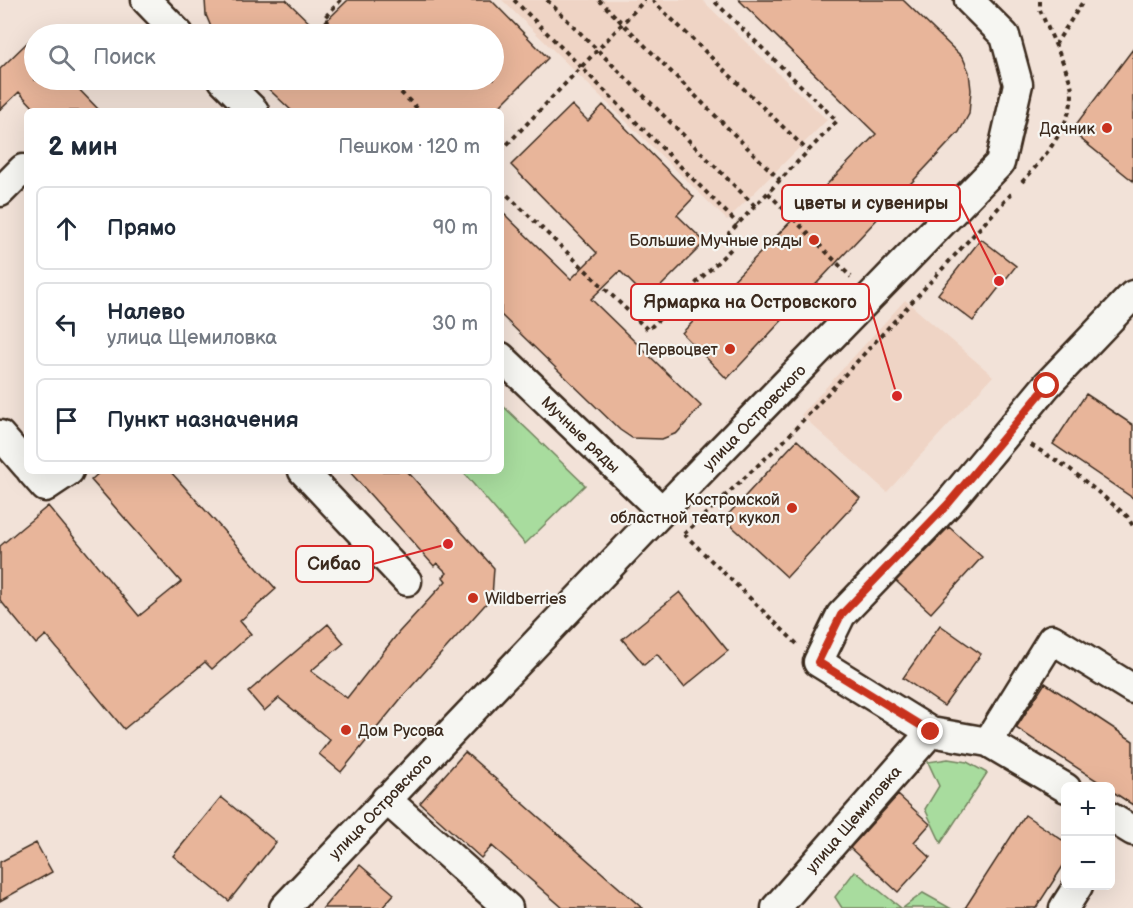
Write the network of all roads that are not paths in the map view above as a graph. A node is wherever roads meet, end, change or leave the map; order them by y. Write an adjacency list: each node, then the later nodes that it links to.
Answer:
1 (146, 0): 3 (street)
2 (969, 0): 15 (street, улица Островского)
3 (169, 24)
4 (234, 90): 5 (street)
5 (251, 108)
6 (24, 170): 7 (street)
7 (0, 192)
8 (1133, 295): 18 (street)
9 (504, 360): 15 (street, Мучные ряды)
10 (0, 435): 11 (street)
11 (24, 463)
12 (34, 474): 13 (street)
13 (64, 474)
14 (306, 474): 16 (street)
15 (662, 512): 21 (street, улица Островского)
16 (406, 581)
17 (1133, 689): 19 (street)
18 (931, 732): 19 (street); 25 (street, улица Щемиловка)
19 (988, 742): 20 (street)
20 (1061, 786)
21 (387, 799): 23 (street, улица Островского); 24 (street)
22 (1075, 890): 26 (street)
23 (284, 908)
24 (508, 908)
25 (776, 908)
26 (1064, 908)

